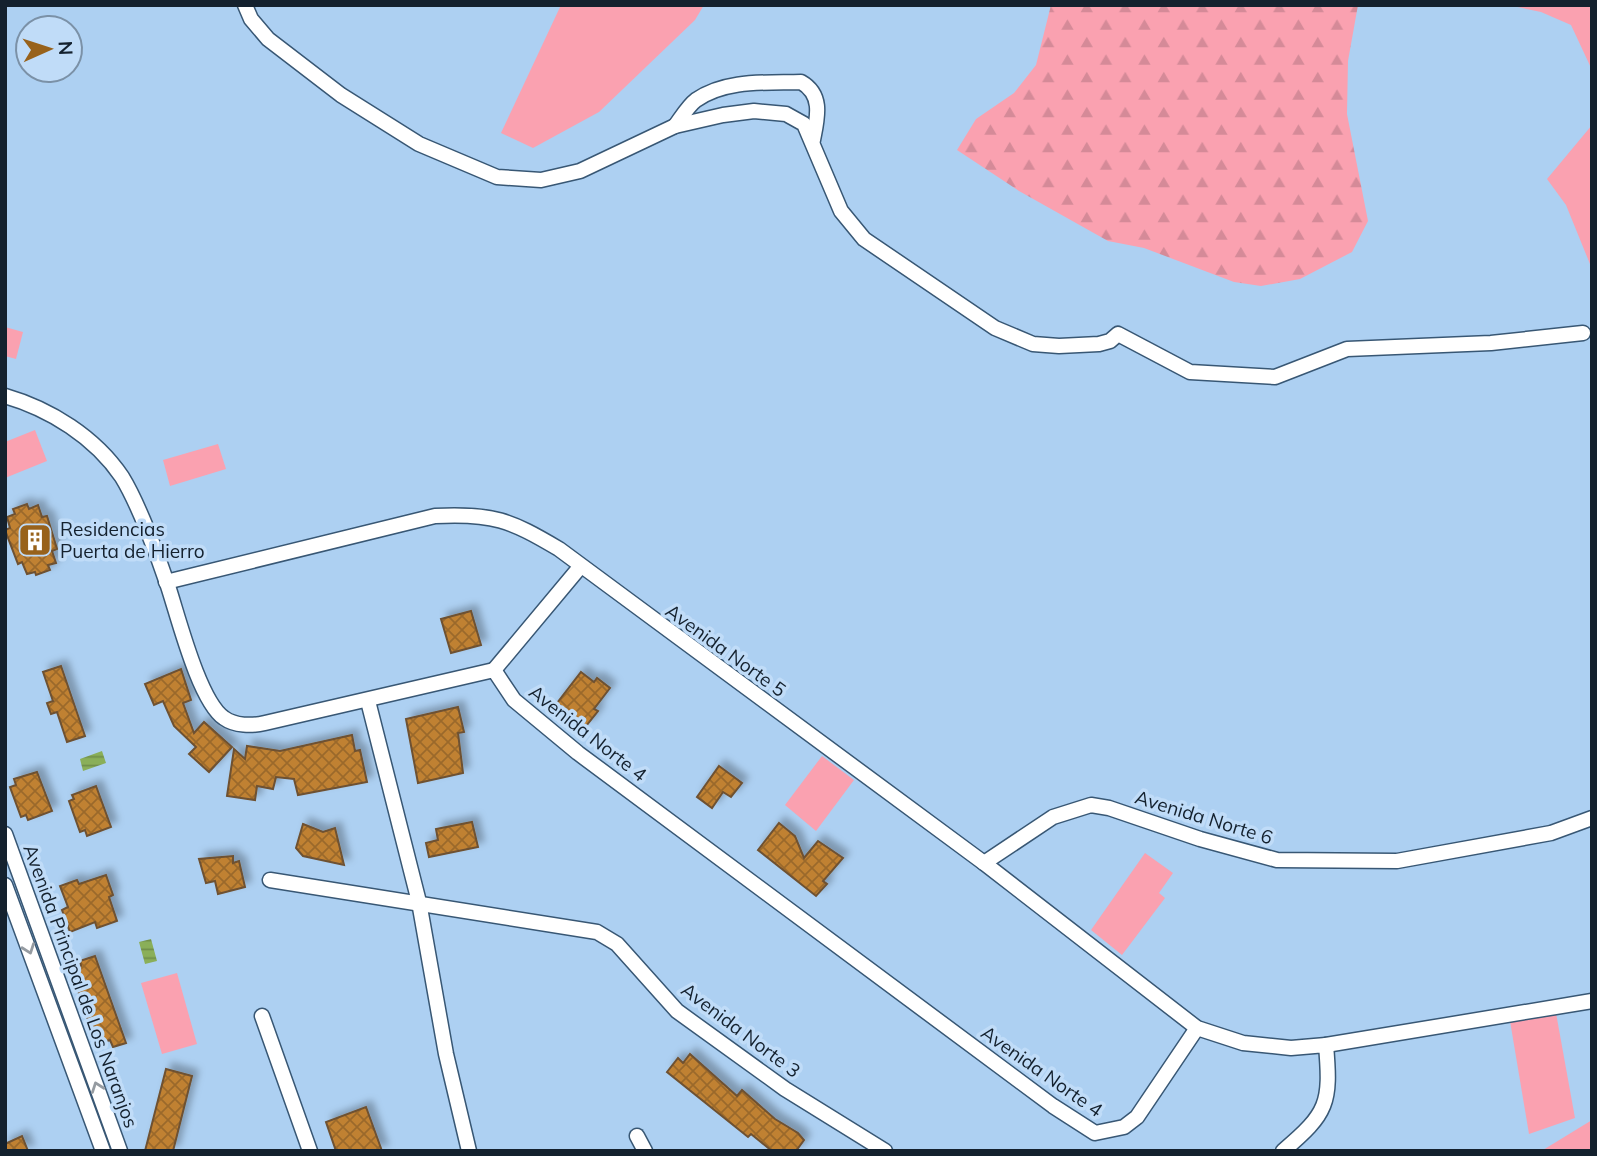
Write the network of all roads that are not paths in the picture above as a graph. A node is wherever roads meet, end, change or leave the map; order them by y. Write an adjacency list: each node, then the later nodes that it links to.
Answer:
1 (245, 5): 2 (street)
2 (675, 126): 3 (street); 3 (street)
3 (813, 140): 4 (street)
4 (1583, 333)
5 (5, 396): 7 (street)
6 (580, 567): 7 (street, Avenida Norte 5); 8 (street); 12 (street, Avenida Norte 5)
7 (166, 582): 9 (street)
8 (494, 670): 9 (street); 18 (street, Avenida Norte 4)
9 (368, 701): 15 (street)
10 (1592, 818): 12 (street, Avenida Norte 6)
11 (5, 834): 22 (street, Avenida Principal de Los Naranjos, one-way to 11)
12 (984, 863): 18 (street, Avenida Norte 5)
13 (270, 880): 15 (street, Avenida Norte 3)
14 (5, 885): 21 (street, Avenida Principal de Los Naranjos, one-way to 21)
15 (419, 902): 24 (street); 26 (street, Avenida Norte 3)
16 (1592, 1001): 19 (street)
17 (262, 1016): 23 (street)
18 (1197, 1028): 19 (street)
19 (1326, 1045): 27 (street)
20 (636, 1136): 25 (street)
21 (103, 1151)
22 (120, 1151)
23 (310, 1151)
24 (469, 1151)
25 (645, 1151)
26 (885, 1151)
27 (1283, 1151)

